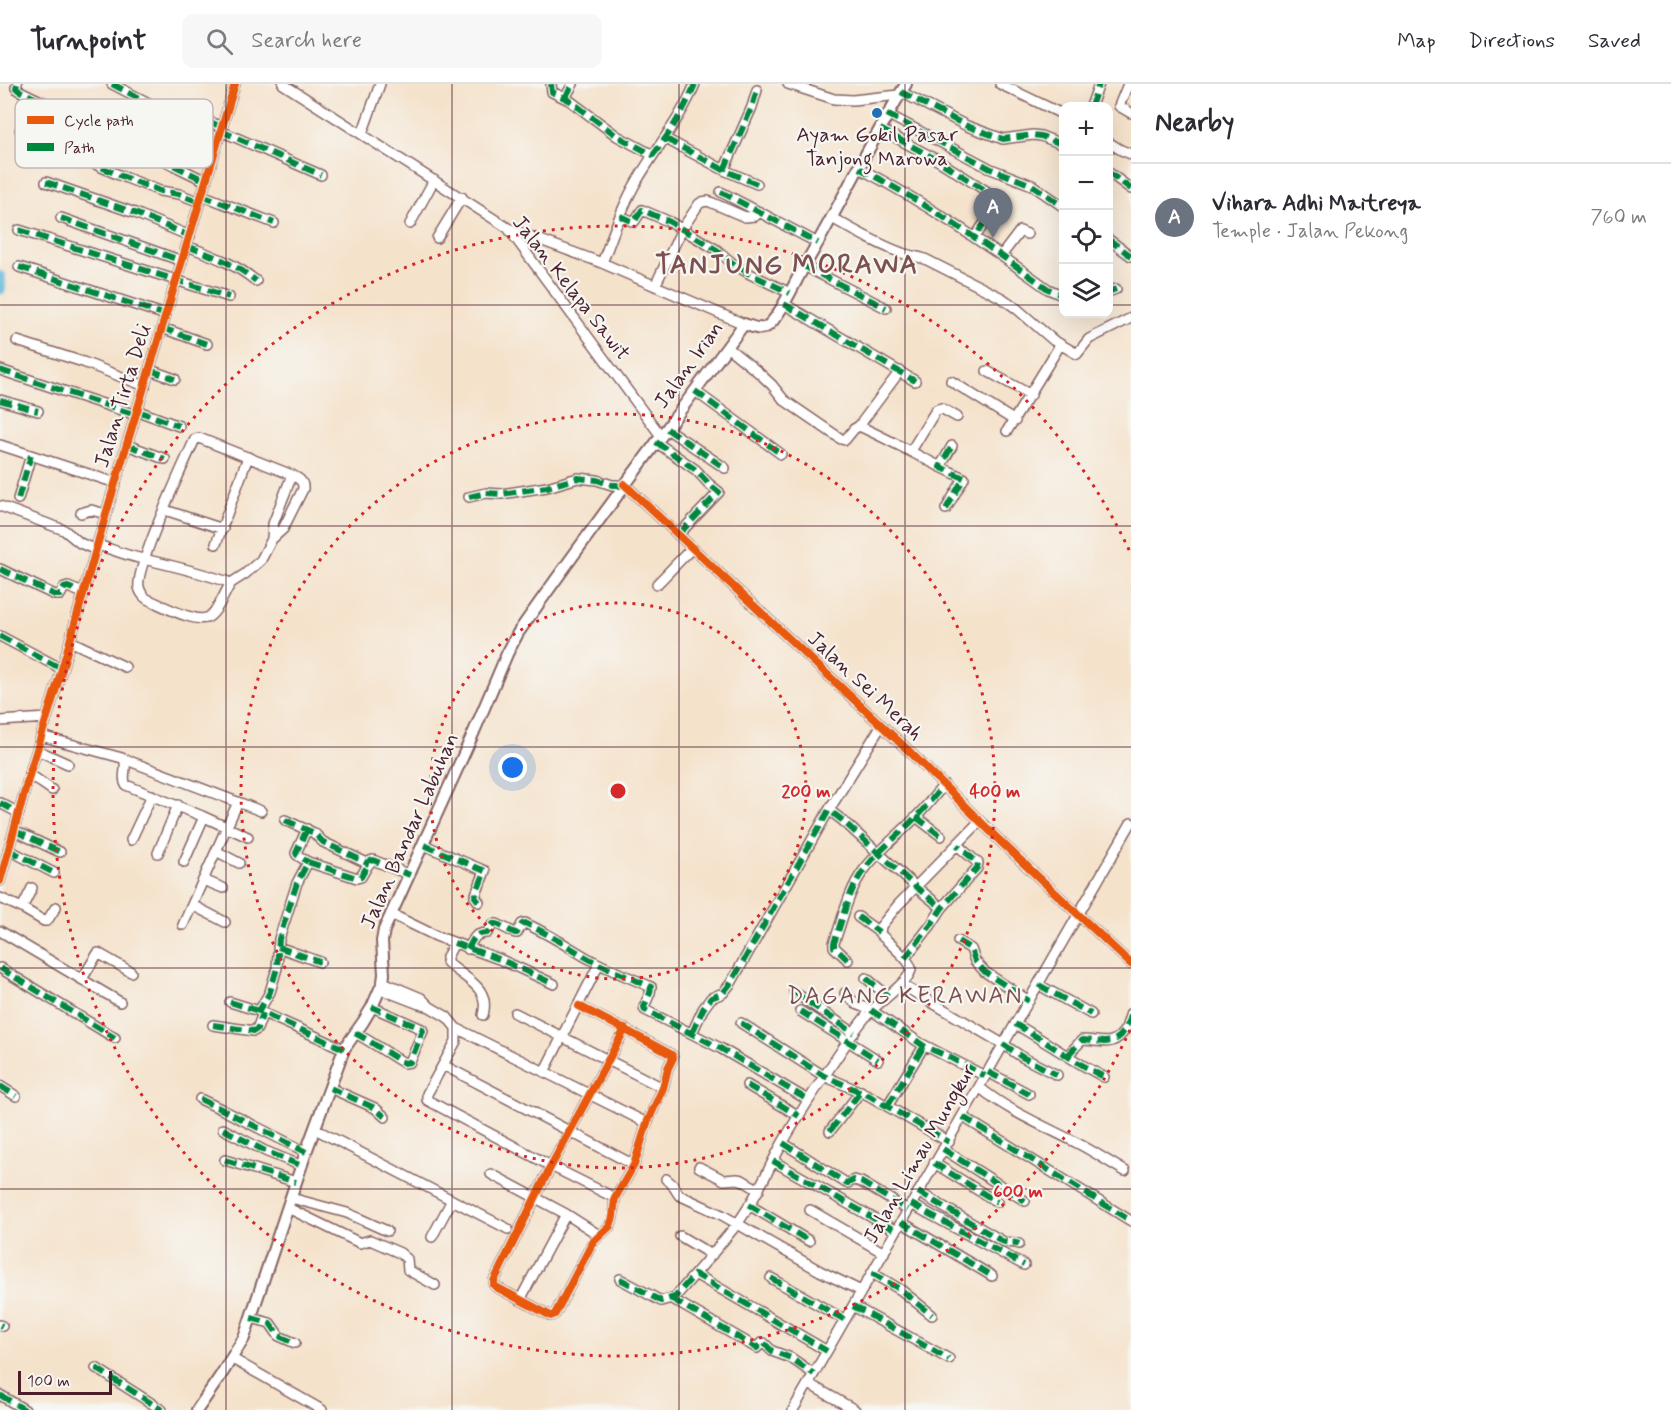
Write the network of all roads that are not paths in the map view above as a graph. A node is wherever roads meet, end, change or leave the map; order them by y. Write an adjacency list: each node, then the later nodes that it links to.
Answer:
1 (16, 84): 16 (street)
2 (112, 84): 17 (street)
3 (235, 84): 24 (street, Jalan Tirta Deli)
4 (283, 84): 25 (street, Jalan Kelapa Sawit)
5 (380, 84): 25 (street)
6 (551, 84): 15 (street)
7 (573, 84): 15 (street)
8 (695, 84): 26 (street)
9 (788, 84): 14 (street)
10 (1000, 84): 19 (street)
11 (1099, 84): 18 (street)
12 (1128, 84): 20 (street)
13 (757, 90): 36 (street)
14 (902, 90): 21 (main road, Jalan Irian); 27 (street)
15 (565, 98): 30 (street)
16 (38, 99)
17 (142, 99)
18 (1092, 102)
19 (1059, 113)
20 (1131, 113)
21 (887, 114): 23 (main road, Jalan Irian); 47 (street)
22 (213, 126): 24 (street)
23 (880, 129): 35 (main road, Jalan Irian); 59 (street)
24 (220, 132): 31 (street, Jalan Tirta Deli); 37 (street)
25 (362, 134): 39 (street, Jalan Kelapa Sawit)
26 (666, 139): 30 (street); 36 (street)
27 (1059, 143)
28 (1113, 145): 29 (street)
29 (1131, 154)
30 (653, 155): 49 (street)
31 (213, 156)
32 (103, 168): 46 (street)
33 (179, 168): 40 (street)
34 (210, 168): 40 (street, Jalan Tirta Deli)
35 (859, 168): 51 (main road, Jalan Irian); 59 (street)
36 (723, 170): 42 (street)
37 (321, 176)
38 (1113, 176): 43 (street)
39 (434, 180): 45 (street, Jalan Kelapa Sawit); 53 (street)
40 (206, 181): 46 (street, Jalan Tirta Deli)
41 (46, 182): 58 (street)
42 (758, 184)
43 (1131, 189)
44 (722, 192): 48 (street)
45 (462, 197): 54 (street, Jalan Kelapa Sawit); 60 (street)
46 (201, 198): 52 (street); 58 (street, Jalan Tirta Deli)
47 (1059, 204)
48 (760, 212): 55 (street); 61 (street)
49 (620, 216): 55 (street); 67 (street)
50 (61, 218): 66 (street)
51 (832, 218): 61 (main road, Jalan Irian); 84 (street)
52 (274, 224)
53 (410, 224)
54 (508, 228): 67 (street); 104 (street, Jalan Kelapa Sawit)
55 (682, 229): 72 (street); 73 (street)
56 (19, 230): 70 (street)
57 (1027, 234): 64 (street)
58 (190, 236): 63 (street, Jalan Tirta Deli)
59 (975, 237): 64 (street)
60 (437, 238)
61 (818, 243): 68 (main road, Jalan Irian)
62 (1113, 243): 65 (street)
63 (187, 246): 66 (street, Jalan Tirta Deli); 71 (street)
64 (1001, 256): 74 (street)
65 (1131, 256)
66 (182, 261): 70 (street, Jalan Tirta Deli)
67 (602, 262): 72 (street)
68 (804, 266): 73 (main road, Jalan Irian); 77 (street)
69 (19, 267): 78 (street)
70 (176, 281): 75 (street); 78 (street, Jalan Tirta Deli)
71 (256, 281)
72 (655, 286): 80 (street)
73 (790, 293): 76 (main road, Jalan Irian)
74 (1059, 294)
75 (229, 297)
76 (784, 304): 80 (main road, Jalan Irian); 88 (street)
77 (886, 308)
78 (166, 315): 81 (street, Jalan Tirta Deli)
79 (1131, 318): 84 (street)
80 (744, 324): 85 (main road, Jalan Irian)
81 (162, 328): 83 (street); 87 (street, Jalan Tirta Deli)
82 (17, 341): 93 (street)
83 (207, 344)
84 (1060, 345): 95 (street)
85 (727, 347): 94 (main road, Jalan Irian); 102 (street)
86 (0, 370): 98 (street)
87 (150, 370): 90 (street); 93 (street, Jalan Tirta Deli)
88 (900, 371): 91 (street); 102 (street)
89 (987, 371): 95 (street)
90 (175, 379)
91 (915, 381)
92 (951, 381): 100 (street)
93 (145, 386): 98 (street, Jalan Tirta Deli)
94 (695, 391): 104 (main road, Jalan Irian); 109 (street)
95 (1031, 395): 100 (street)
96 (0, 400): 97 (street)
97 (38, 411)
98 (137, 413): 101 (street); 106 (street, Jalan Tirta Deli)
99 (957, 417): 108 (street)
100 (1015, 421): 103 (street)
101 (179, 426)
102 (859, 426): 108 (street)
103 (1008, 431)
104 (661, 436): 114 (street); 117 (main road, Jalan Irian); 126 (street)
105 (0, 445): 110 (street)
106 (127, 445): 112 (street); 116 (street, Jalan Tirta Deli)
107 (952, 446): 113 (street)
108 (911, 451): 113 (street)
109 (781, 454)
110 (31, 455): 116 (street); 119 (street)
111 (248, 457): 115 (street); 122 (street); 125 (street)
112 (165, 459)
113 (940, 467): 121 (street)
114 (725, 468)
115 (292, 475): 127 (street); 127 (street)
116 (116, 483): 124 (street, Jalan Tirta Deli)
117 (623, 486): 118 (street); 126 (street, Jalan Sei Merah); 168 (main road, Jalan Bandar Labuhan)
118 (469, 497)
119 (18, 499)
120 (0, 506): 129 (street)
121 (946, 509)
122 (165, 510): 125 (street); 131 (street)
123 (81, 513): 124 (street)
124 (106, 514): 129 (street, Jalan Tirta Deli)
125 (223, 529): 128 (street)
126 (678, 535): 130 (street, Jalan Sei Merah)
127 (272, 539): 133 (street)
128 (216, 544)
129 (97, 548): 131 (street); 135 (street, Jalan Tirta Deli)
130 (692, 548): 134 (street); 142 (street, Jalan Sei Merah)
131 (145, 559): 133 (street); 133 (street)
132 (0, 569): 135 (street)
133 (231, 583)
134 (657, 584)
135 (83, 593): 137 (street, Jalan Tirta Deli)
136 (0, 636): 139 (street)
137 (70, 641): 138 (street); 139 (street, Jalan Tirta Deli)
138 (125, 667)
139 (62, 669): 140 (street, Jalan Tirta Deli)
140 (47, 718): 141 (street); 143 (street, Jalan Tirta Deli)
141 (0, 721)
142 (881, 726): 148 (street, Jalan Sei Merah); 154 (street)
143 (41, 736): 144 (street, Jalan Tirta Deli); 145 (street)
144 (37, 750): 146 (street); 147 (street, Jalan Tirta Deli)
145 (124, 759): 150 (street); 151 (street)
146 (68, 764)
147 (29, 774): 149 (street); 156 (street, Jalan Tirta Deli)
148 (944, 785): 158 (street); 160 (street, Jalan Sei Merah)
149 (52, 790)
150 (152, 795): 153 (street); 167 (street)
151 (238, 802): 155 (street); 162 (street)
152 (0, 803): 156 (street)
153 (178, 805): 157 (street); 173 (street)
154 (829, 810): 174 (street); 237 (street)
155 (261, 811)
156 (20, 813): 164 (street, Jalan Tirta Deli)
157 (202, 816): 162 (street); 175 (street)
158 (916, 817): 165 (street); 174 (street)
159 (285, 820): 163 (street)
160 (980, 821): 169 (street); 193 (street, Jalan Sei Merah)
161 (1131, 823): 193 (street, Jalan Limau Mungkur)
162 (227, 827): 166 (street); 171 (street)
163 (307, 829): 176 (street); 178 (street)
164 (15, 831): 170 (street, Jalan Tirta Deli); 172 (street)
165 (941, 836)
166 (248, 837)
167 (131, 840)
168 (424, 845): 180 (main road, Jalan Bandar Labuhan); 187 (street)
169 (957, 845): 183 (street); 191 (street)
170 (9, 850): 179 (street); 182 (street, Jalan Tirta Deli)
171 (216, 851): 177 (street); 181 (street)
172 (60, 852)
173 (158, 852)
174 (880, 853): 183 (street); 204 (street)
175 (184, 862)
176 (308, 862): 178 (street); 201 (street)
177 (239, 863)
178 (369, 864): 180 (street)
179 (54, 873)
180 (410, 874): 192 (main road, Jalan Bandar Labuhan)
181 (203, 880): 185 (street); 188 (street)
182 (0, 881)
183 (916, 887): 191 (street); 198 (street)
184 (32, 888): 190 (street)
185 (223, 888)
186 (0, 898): 190 (street)
187 (479, 902)
188 (192, 905): 195 (street); 196 (street)
189 (56, 907): 190 (street)
190 (22, 908)
191 (942, 908): 203 (street)
192 (391, 914): 200 (street); 213 (main road, Jalan Bandar Labuhan)
193 (1078, 915): 206 (street, Jalan Sei Merah); 215 (street, Jalan Limau Mungkur)
194 (858, 917): 198 (street)
195 (225, 922)
196 (183, 925)
197 (0, 931): 211 (street)
198 (879, 932): 203 (street)
199 (958, 941): 219 (street)
200 (454, 943): 202 (street); 230 (street)
201 (278, 947): 205 (street); 226 (street)
202 (468, 949): 212 (street); 237 (street)
203 (905, 958): 214 (street)
204 (848, 960)
205 (320, 962)
206 (1131, 964)
207 (0, 968): 240 (street)
208 (596, 970): 222 (street)
209 (131, 972): 211 (street)
210 (866, 978): 218 (street)
211 (82, 980): 220 (street)
212 (554, 984)
213 (382, 985): 223 (main road, Jalan Bandar Labuhan); 234 (street)
214 (902, 985): 218 (street); 241 (street)
215 (1039, 985): 219 (street, Jalan Limau Mungkur); 229 (street)
216 (794, 992): 239 (street)
217 (845, 993): 224 (street)
218 (888, 996): 224 (street)
219 (1029, 1001): 232 (street, Jalan Limau Mungkur)
220 (120, 1002)
221 (230, 1002): 226 (street)
222 (579, 1006): 235 (street); 238 (street)
223 (372, 1007): 236 (main road, Jalan Bandar Labuhan); 236 (street)
224 (872, 1010): 239 (street); 242 (street)
225 (800, 1011): 239 (street)
226 (261, 1012): 233 (street); 243 (street)
227 (515, 1013): 238 (street)
228 (1131, 1013): 244 (street)
229 (1090, 1014)
230 (483, 1015)
231 (741, 1023): 251 (street)
232 (1015, 1024): 241 (street, Jalan Limau Mungkur); 244 (street)
233 (213, 1025)
234 (456, 1028): 247 (street); 248 (street)
235 (625, 1029): 246 (street); 257 (street)
236 (355, 1033): 243 (main road, Jalan Bandar Labuhan)
237 (692, 1033): 263 (street)
238 (562, 1037): 246 (street); 248 (street)
239 (851, 1037): 245 (street); 251 (street)
240 (115, 1038)
241 (1003, 1044): 249 (street, Jalan Limau Mungkur); 250 (street)
242 (924, 1046): 249 (street); 264 (street)
243 (344, 1049): 256 (main road, Jalan Bandar Labuhan)
244 (1068, 1055): 252 (street)
245 (878, 1060)
246 (609, 1061): 257 (street); 260 (street)
247 (443, 1065): 271 (street); 281 (street)
248 (544, 1072): 260 (street)
249 (987, 1074): 255 (street, Jalan Limau Mungkur); 259 (street)
250 (1057, 1075)
251 (824, 1076): 258 (street); 263 (street)
252 (1104, 1077)
253 (747, 1085): 265 (street)
254 (0, 1086): 261 (street)
255 (979, 1087): 267 (street, Jalan Limau Mungkur); 283 (street)
256 (330, 1088): 266 (street); 270 (main road, Jalan Bandar Labuhan)
257 (663, 1088): 268 (street)
258 (861, 1091): 264 (street); 272 (street)
259 (1029, 1094)
260 (590, 1095): 268 (street); 271 (street)
261 (16, 1096)
262 (200, 1100): 275 (street)
263 (808, 1100): 265 (street)
264 (888, 1105): 274 (street)
265 (799, 1116): 273 (street)
266 (385, 1117)
267 (963, 1117): 274 (street, Jalan Limau Mungkur); 299 (street)
268 (647, 1123): 279 (street)
269 (223, 1129): 280 (street)
270 (315, 1129): 275 (main road, Jalan Bandar Labuhan); 291 (street)
271 (569, 1131): 279 (street); 281 (street)
272 (830, 1131)
273 (783, 1143): 277 (street); 296 (street)
274 (946, 1145): 278 (street, Jalan Limau Mungkur); 292 (street)
275 (306, 1152): 280 (main road, Jalan Bandar Labuhan)
276 (225, 1160): 286 (street)
277 (773, 1161): 287 (street); 303 (street)
278 (934, 1163): 288 (street, Jalan Limau Mungkur); 293 (street)
279 (634, 1165): 290 (street)
280 (302, 1166): 286 (main road, Jalan Bandar Labuhan)
281 (550, 1166): 289 (street); 290 (street)
282 (699, 1167): 287 (street)
283 (1125, 1171)
284 (491, 1174): 289 (street)
285 (666, 1179): 301 (street)
286 (296, 1182): 294 (main road, Jalan Bandar Labuhan)
287 (759, 1190): 295 (street)
288 (918, 1192): 296 (street, Jalan Limau Mungkur); 309 (street)
289 (535, 1197): 298 (street); 321 (street)
290 (615, 1198): 305 (street)
291 (452, 1200): 302 (street); 307 (street)
292 (1025, 1201)
293 (997, 1202)
294 (290, 1203): 304 (street); 318 (street); 324 (main road, Jalan Bandar Labuhan)
295 (749, 1205): 301 (street); 308 (street)
296 (910, 1207): 300 (street, Jalan Limau Mungkur); 312 (street)
297 (810, 1210): 310 (street)
298 (566, 1214): 305 (street); 321 (street)
299 (1131, 1221)
300 (901, 1222): 303 (street, Jalan Limau Mungkur); 315 (street)
301 (737, 1223): 311 (street); 319 (street)
302 (508, 1229)
303 (896, 1231): 310 (street, Jalan Limau Mungkur)
304 (387, 1232)
305 (599, 1235): 321 (street)
306 (680, 1236): 311 (street)
307 (432, 1237)
308 (809, 1240)
309 (1019, 1244)
310 (884, 1253): 313 (street, Jalan Limau Mungkur)
311 (712, 1255): 314 (street)
312 (1024, 1265)
313 (872, 1273): 319 (street, Jalan Limau Mungkur); 323 (street)
314 (695, 1274): 320 (street); 327 (street)
315 (992, 1276)
316 (771, 1278): 325 (street)
317 (620, 1279): 320 (street)
318 (435, 1284)
319 (861, 1291): 322 (street, Jalan Limau Mungkur)
320 (672, 1299): 331 (street)
321 (520, 1300)
322 (853, 1306): 325 (street, Jalan Limau Mungkur); 329 (street)
323 (932, 1316)
324 (251, 1318): 326 (street); 328 (main road, Jalan Bandar Labuhan)
325 (845, 1320): 327 (street, Jalan Limau Mungkur)
326 (295, 1343)
327 (827, 1351): 331 (street, Jalan Limau Mungkur)
328 (231, 1359): 334 (street); 337 (main road, Jalan Bandar Labuhan)
329 (949, 1359)
330 (96, 1368): 336 (street)
331 (814, 1374): 332 (street, Jalan Limau Mungkur)
332 (808, 1384): 339 (street, Jalan Limau Mungkur); 340 (street)
333 (0, 1395): 335 (street)
334 (309, 1406): 338 (street)
335 (26, 1410)
336 (162, 1410)
337 (197, 1410)
338 (322, 1410)
339 (793, 1410)
340 (855, 1410)

